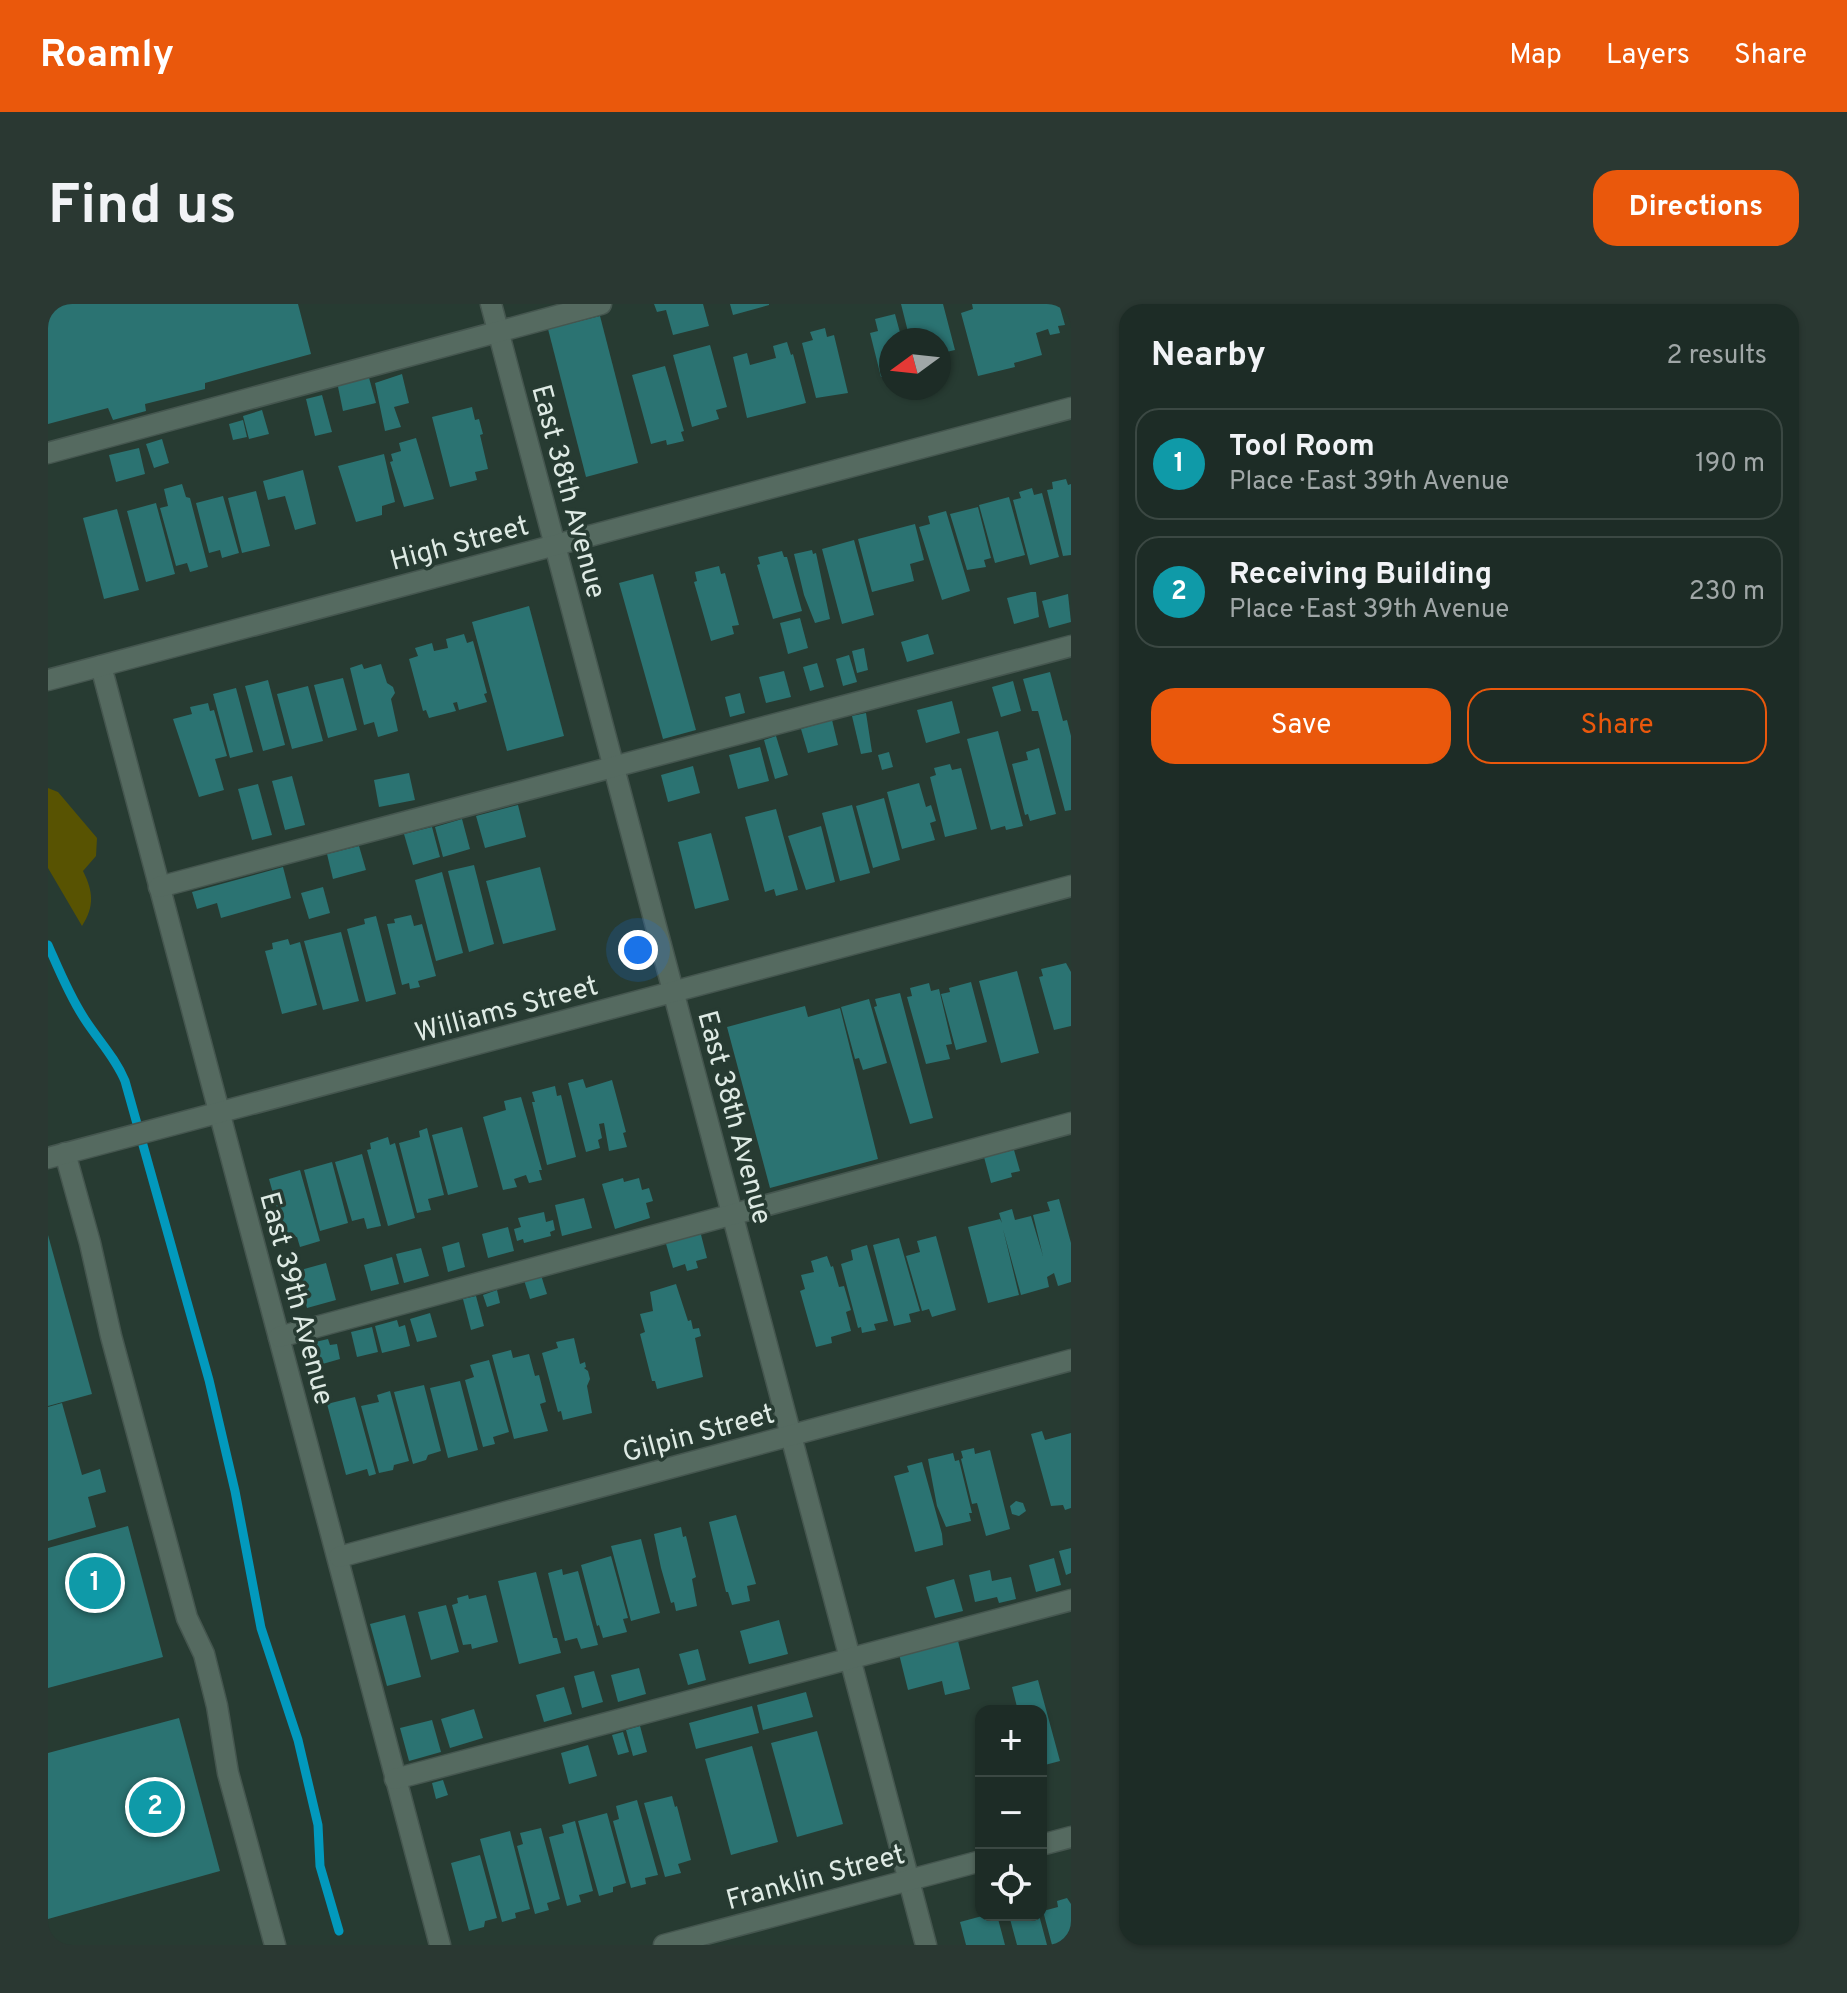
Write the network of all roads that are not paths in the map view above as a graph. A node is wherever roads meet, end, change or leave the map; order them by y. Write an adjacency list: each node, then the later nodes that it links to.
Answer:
1 (491, 304): 3 (street, East 38th Avenue)
2 (601, 304): 3 (street)
3 (499, 332): 5 (street); 6 (street, East 38th Avenue)
4 (1071, 408): 6 (street, High Street)
5 (48, 453)
6 (555, 545): 8 (street, High Street); 10 (street, East 38th Avenue)
7 (1071, 646): 10 (street)
8 (101, 666): 9 (street, High Street); 12 (street, East 39th Avenue)
9 (48, 680)
10 (615, 767): 12 (street); 13 (street, East 38th Avenue)
11 (1071, 886): 13 (street, Williams Street)
12 (159, 887): 14 (street, East 39th Avenue)
13 (673, 992): 14 (street, Williams Street); 17 (street, East 38th Avenue)
14 (220, 1114): 16 (street, Williams Street); 18 (street, East 39th Avenue)
15 (1071, 1123): 17 (street)
16 (57, 1156): 29 (street)
17 (732, 1213): 18 (street); 20 (street, East 38th Avenue)
18 (279, 1337): 21 (street, East 39th Avenue)
19 (1071, 1360): 20 (street, Gilpin Street)
20 (792, 1435): 21 (street, Gilpin Street); 23 (street, East 38th Avenue)
21 (339, 1557): 24 (street, East 39th Avenue)
22 (1071, 1600): 23 (street)
23 (850, 1659): 24 (street); 28 (street, East 38th Avenue)
24 (395, 1779): 30 (street, East 39th Avenue)
25 (1071, 1837): 26 (street)
26 (1047, 1843)
27 (975, 1863): 28 (street, Franklin Street)
28 (909, 1880): 31 (street, Franklin Street); 32 (street, East 38th Avenue)
29 (275, 1945)
30 (440, 1945)
31 (664, 1945)
32 (926, 1945)

